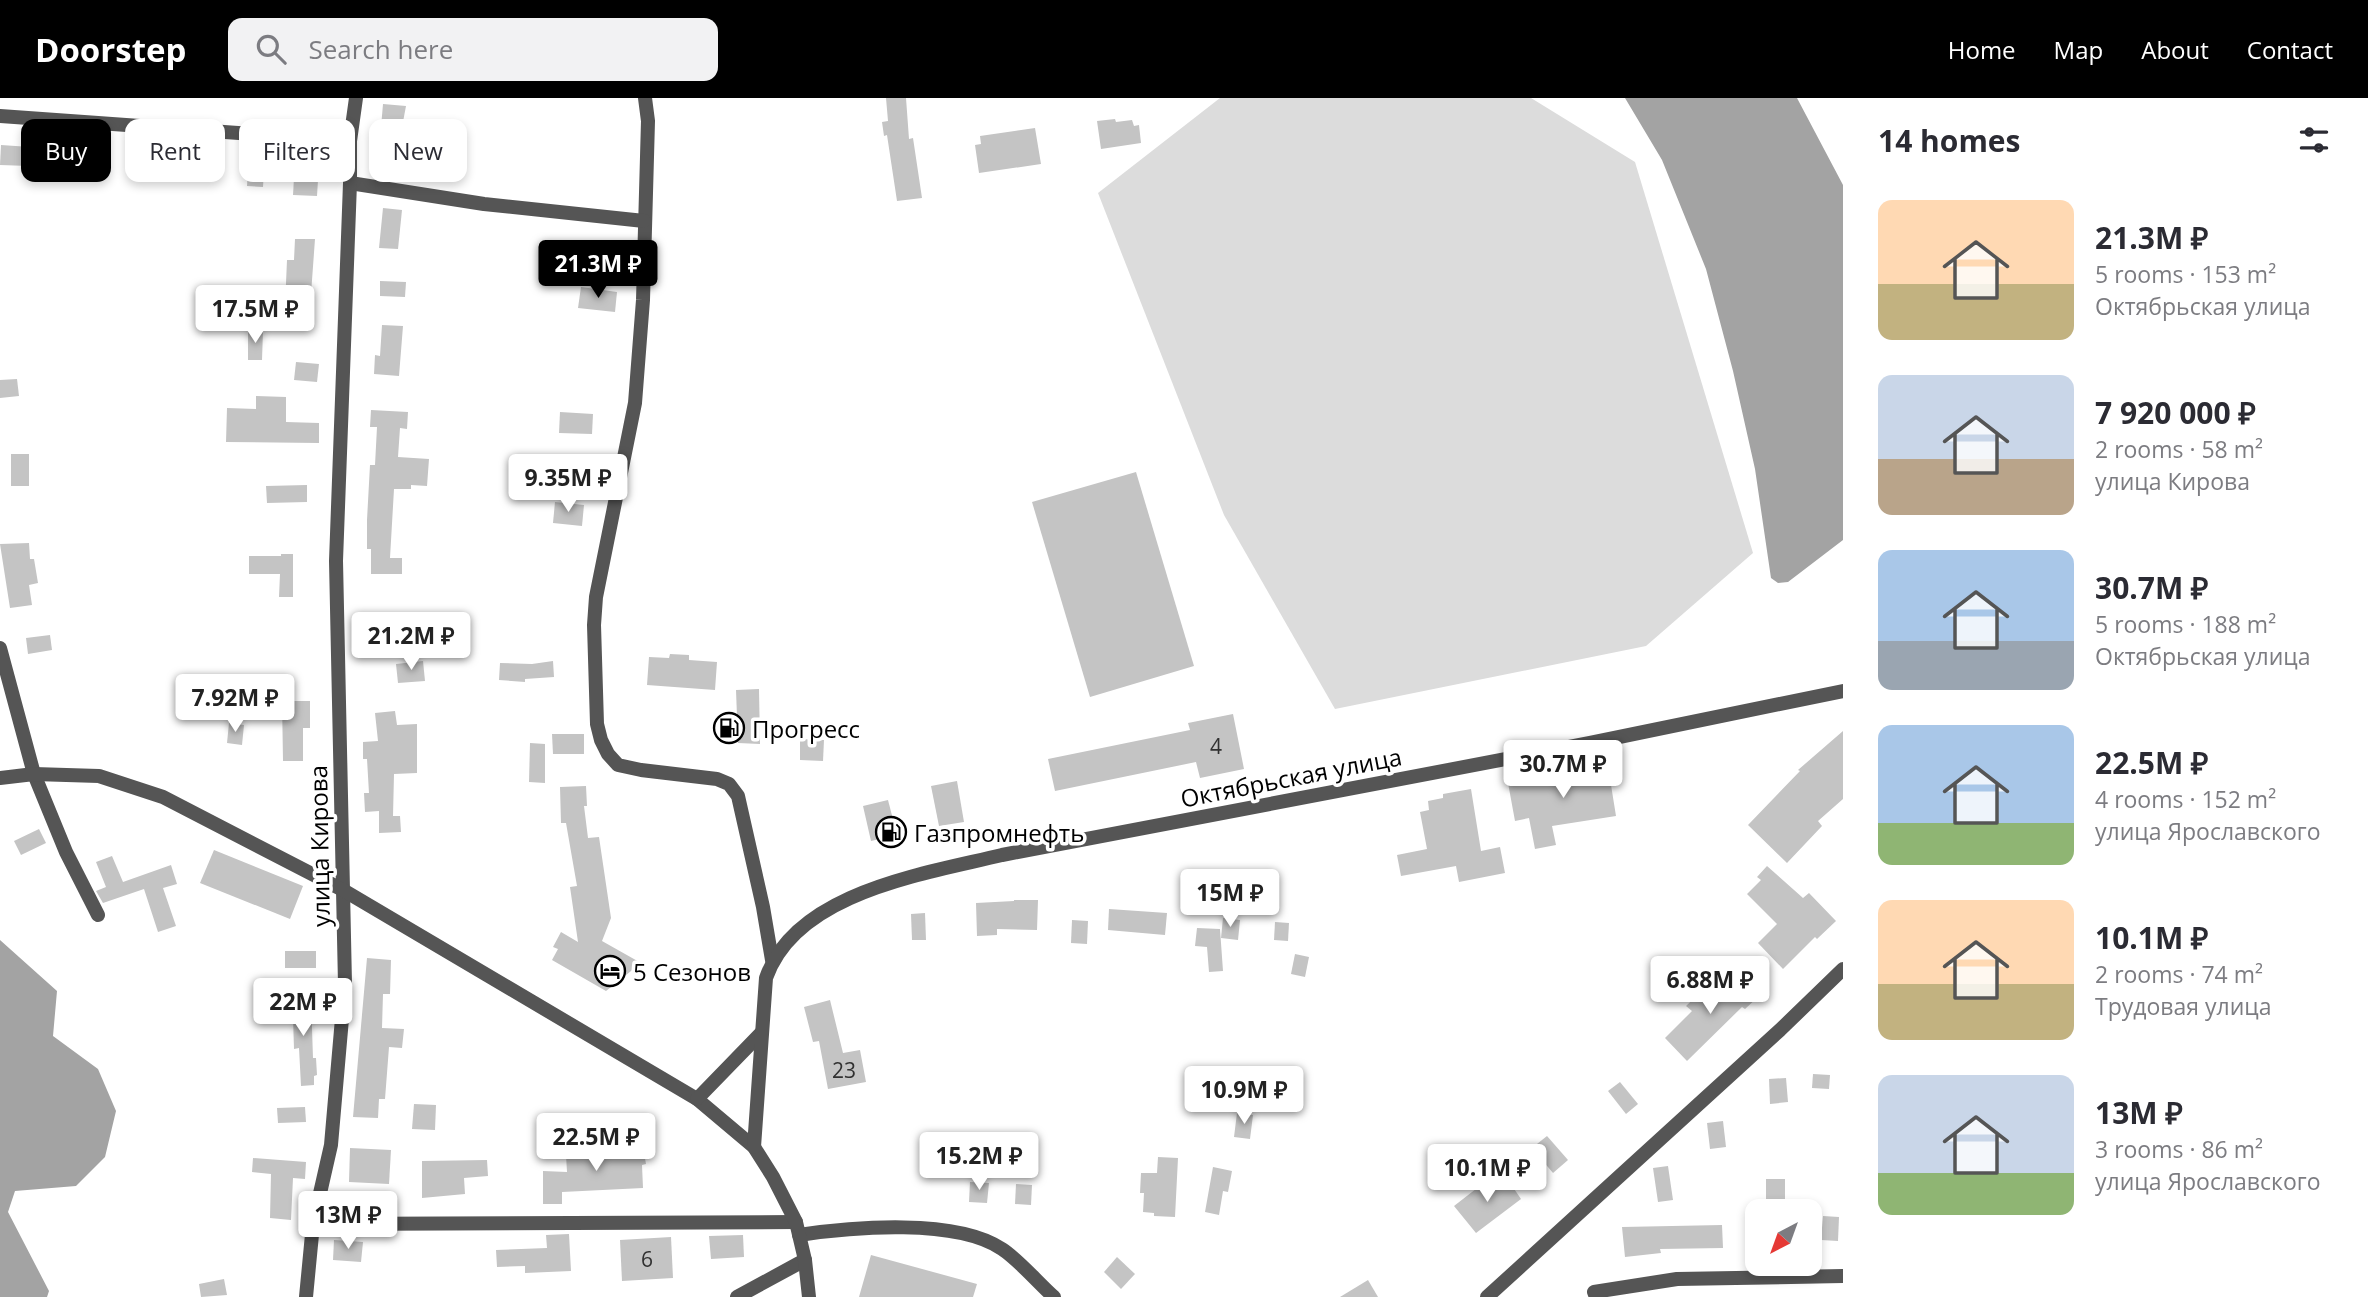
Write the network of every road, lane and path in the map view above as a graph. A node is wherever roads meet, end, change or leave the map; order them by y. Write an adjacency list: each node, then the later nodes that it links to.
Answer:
1 (356, 98): 4 (street, улица Кирова)
2 (645, 98): 7 (street, Октябрьская улица)
3 (0, 116): 5 (street)
4 (353, 119)
5 (239, 133)
6 (350, 183): 7 (street); 12 (street, улица Кирова)
7 (644, 221): 14 (street, Октябрьская улица)
8 (0, 648): 10 (street)
9 (1843, 691): 14 (street, Октябрьская улица)
10 (34, 774): 11 (street); 12 (street); 13 (street)
11 (0, 778)
12 (343, 890): 17 (street); 19 (street, улица Кирова)
13 (98, 915)
14 (772, 960): 16 (street, Октябрьская улица)
15 (1843, 969): 28 (street)
16 (762, 1032): 17 (street); 18 (street, Октябрьская улица)
17 (697, 1098): 18 (street)
18 (754, 1147): 20 (street)
19 (313, 1224): 20 (street); 24 (street, улица Кирова)
20 (798, 1228): 21 (street); 27 (street)
21 (805, 1260): 25 (street); 26 (street)
22 (1843, 1276): 23 (street)
23 (1595, 1294)
24 (306, 1297)
25 (737, 1297)
26 (809, 1297)
27 (1054, 1297)
28 (1487, 1297)

